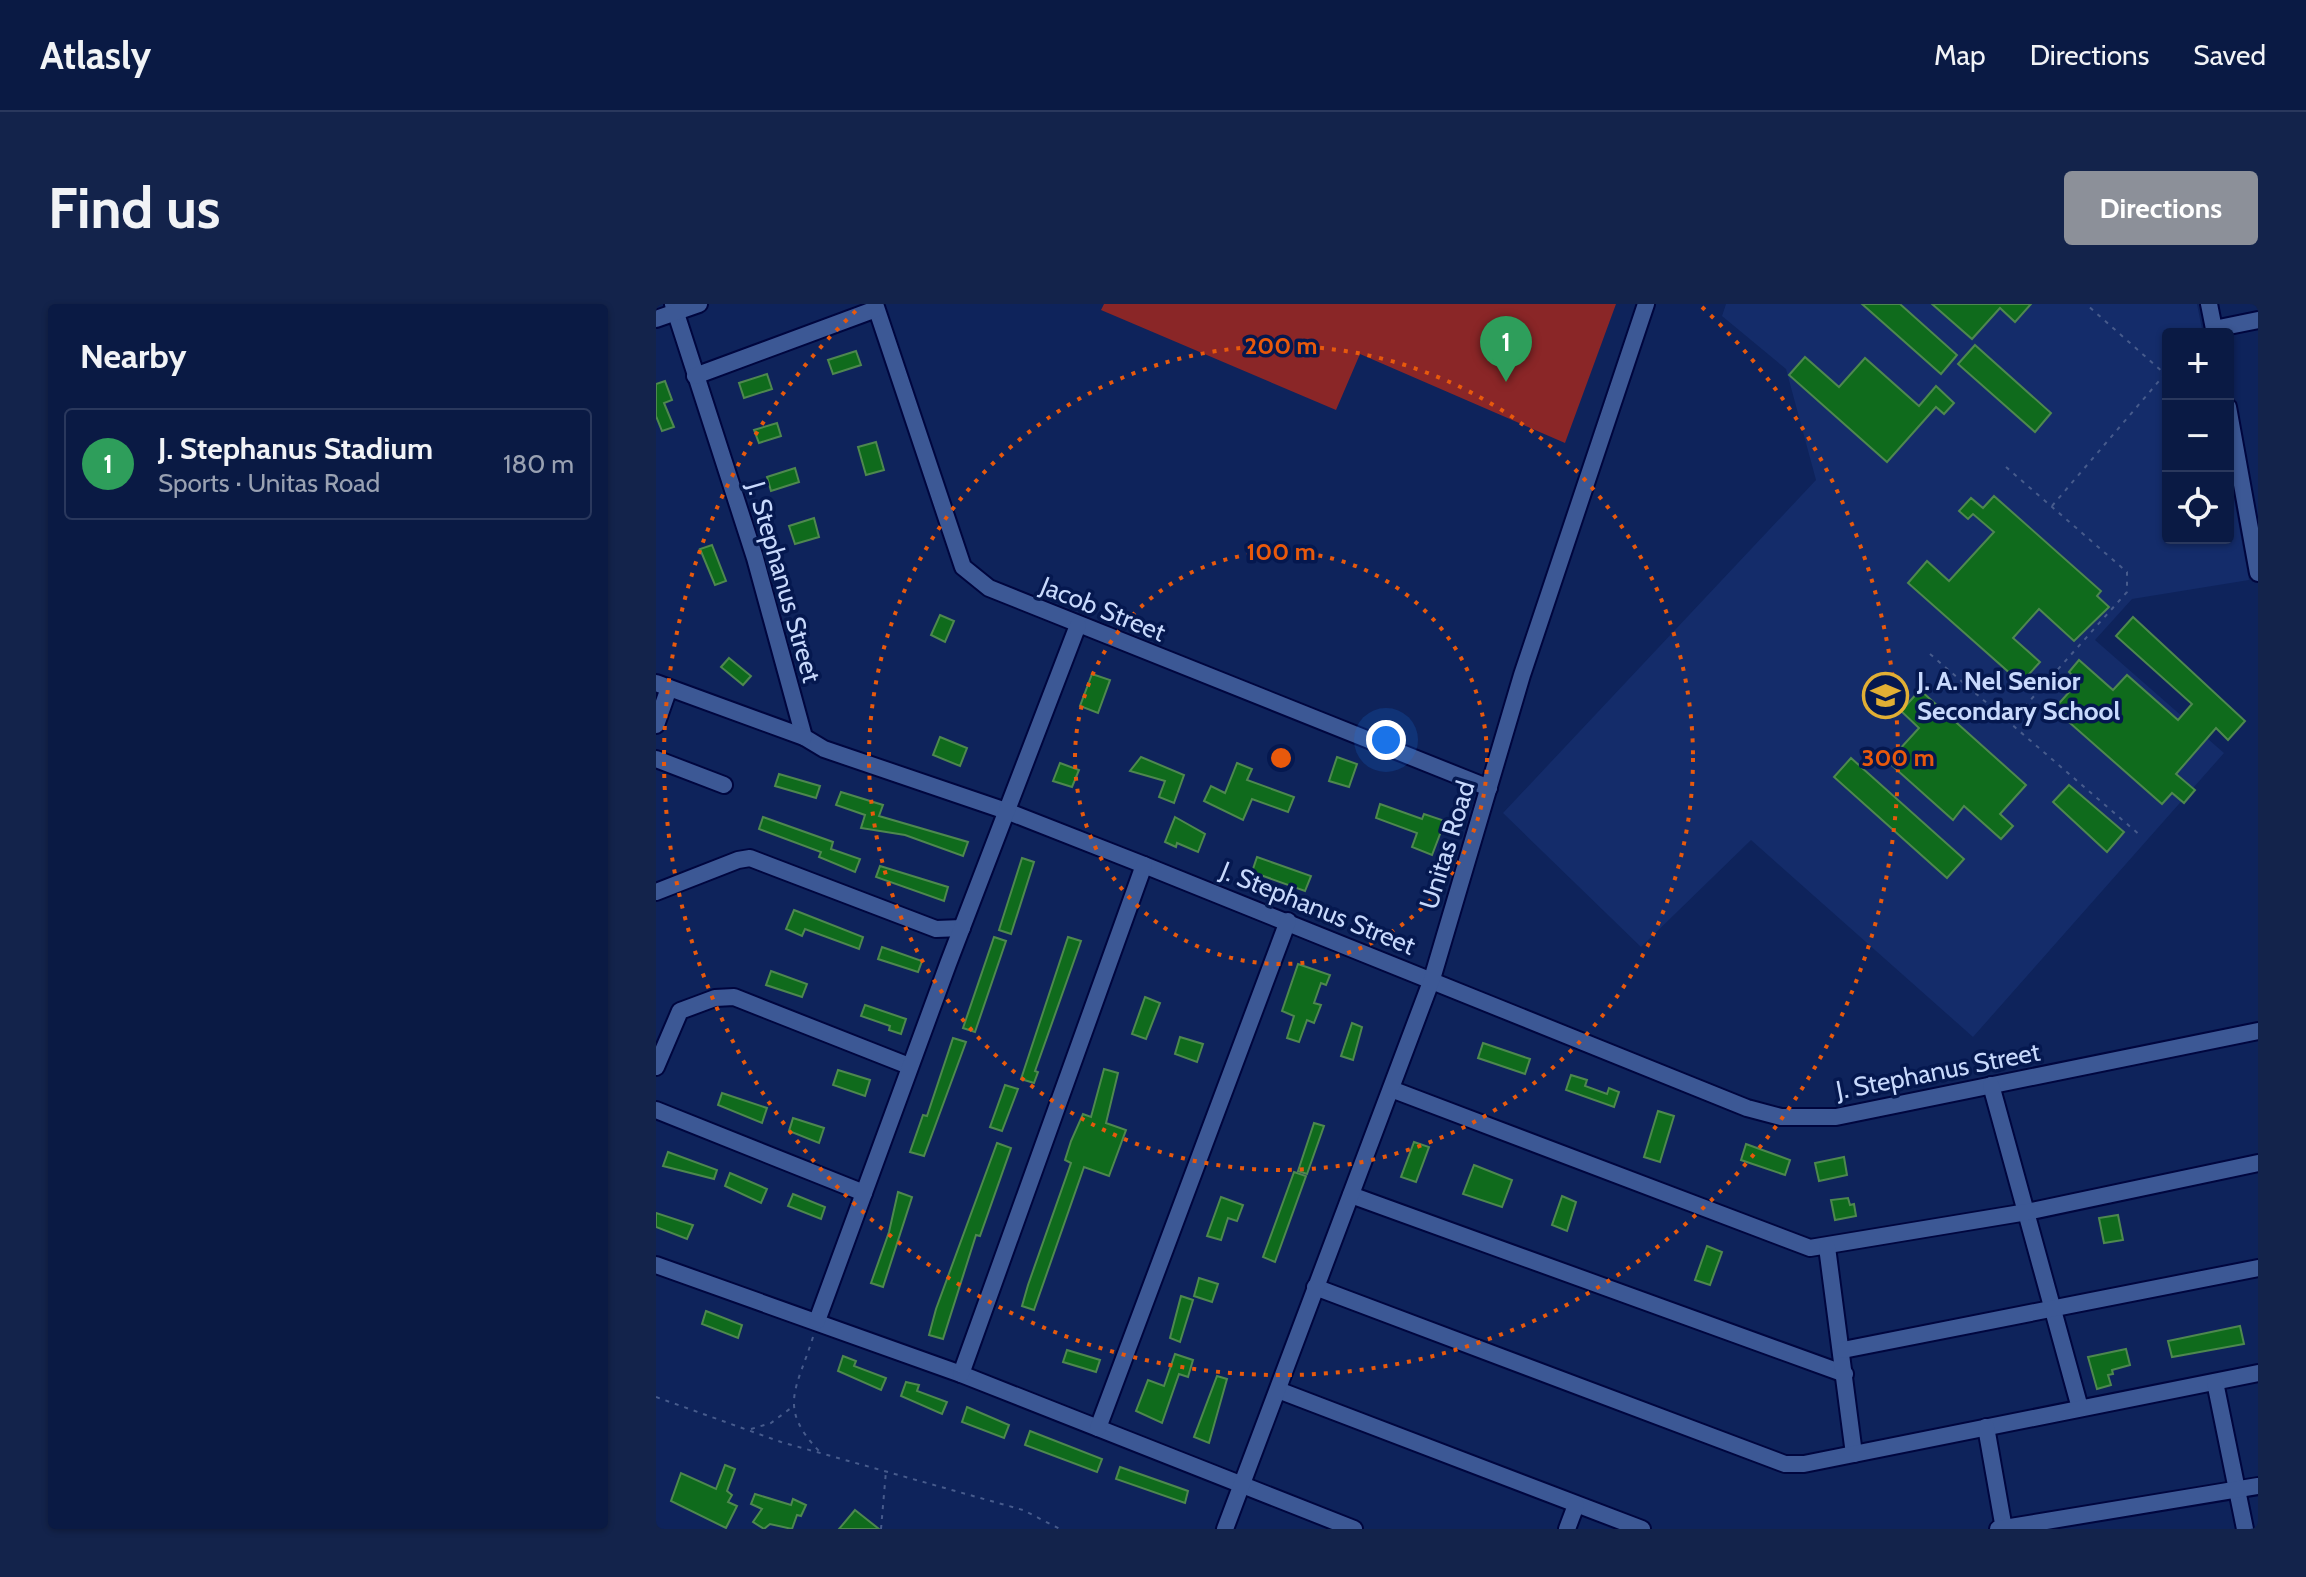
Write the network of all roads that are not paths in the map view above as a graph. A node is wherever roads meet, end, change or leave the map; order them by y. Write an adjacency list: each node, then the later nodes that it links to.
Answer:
1 (699, 304): 5 (street)
2 (1646, 304): 20 (street, Unitas Road)
3 (2209, 304): 8 (street)
4 (876, 306): 10 (street); 14 (street, Jacob Street)
5 (674, 308): 6 (street); 10 (street, J. Stephanus Street)
6 (656, 319)
7 (2258, 320): 9 (street)
8 (2213, 328)
9 (2229, 328)
10 (695, 376): 17 (street, J. Stephanus Street)
11 (2234, 430): 12 (street)
12 (2252, 500): 13 (street)
13 (2258, 573)
14 (1078, 625): 20 (street, Jacob Street); 21 (street)
15 (662, 686): 16 (street); 17 (street)
16 (656, 725)
17 (804, 737): 21 (street, J. Stephanus Street)
18 (656, 759): 19 (street)
19 (724, 785)
20 (1489, 788): 26 (street, Unitas Road)
21 (1009, 812): 22 (street, J. Stephanus Street); 25 (street)
22 (1144, 865): 24 (street, J. Stephanus Street); 45 (street)
23 (656, 892): 25 (street)
24 (1288, 921): 26 (street, J. Stephanus Street); 51 (street)
25 (962, 928): 28 (street)
26 (1432, 979): 30 (street, J. Stephanus Street); 31 (street, Unitas Road)
27 (2258, 1031): 30 (street, J. Stephanus Street)
28 (909, 1066): 29 (street); 34 (street)
29 (656, 1067)
30 (1991, 1085): 36 (street)
31 (1391, 1089): 35 (street, Unitas Road); 37 (street)
32 (656, 1110): 34 (street)
33 (2258, 1163): 36 (street)
34 (864, 1193): 42 (street)
35 (1351, 1195): 40 (street, Unitas Road); 46 (street)
36 (2027, 1212): 37 (street); 41 (street)
37 (1827, 1247): 43 (street)
38 (656, 1265): 42 (street)
39 (2258, 1268): 41 (street)
40 (1315, 1287): 48 (street, Unitas Road); 52 (street)
41 (2052, 1309): 43 (street); 49 (street)
42 (817, 1321): 45 (street)
43 (1843, 1350): 46 (street)
44 (2258, 1373): 47 (street)
45 (961, 1374): 51 (street)
46 (1845, 1374): 52 (street)
47 (2215, 1382): 49 (street); 55 (street)
48 (1278, 1390): 53 (street, Unitas Road); 56 (street)
49 (2080, 1408): 50 (street)
50 (1986, 1427): 52 (street); 61 (street)
51 (1098, 1428): 53 (street)
52 (1854, 1454)
53 (1241, 1485): 57 (street, Unitas Road); 58 (street)
54 (2258, 1486): 55 (street)
55 (2237, 1490): 61 (street); 62 (street)
56 (1576, 1505): 59 (street); 60 (street)
57 (1225, 1529)
58 (1354, 1529)
59 (1567, 1529)
60 (1642, 1529)
61 (2002, 1529)
62 (2245, 1529)

